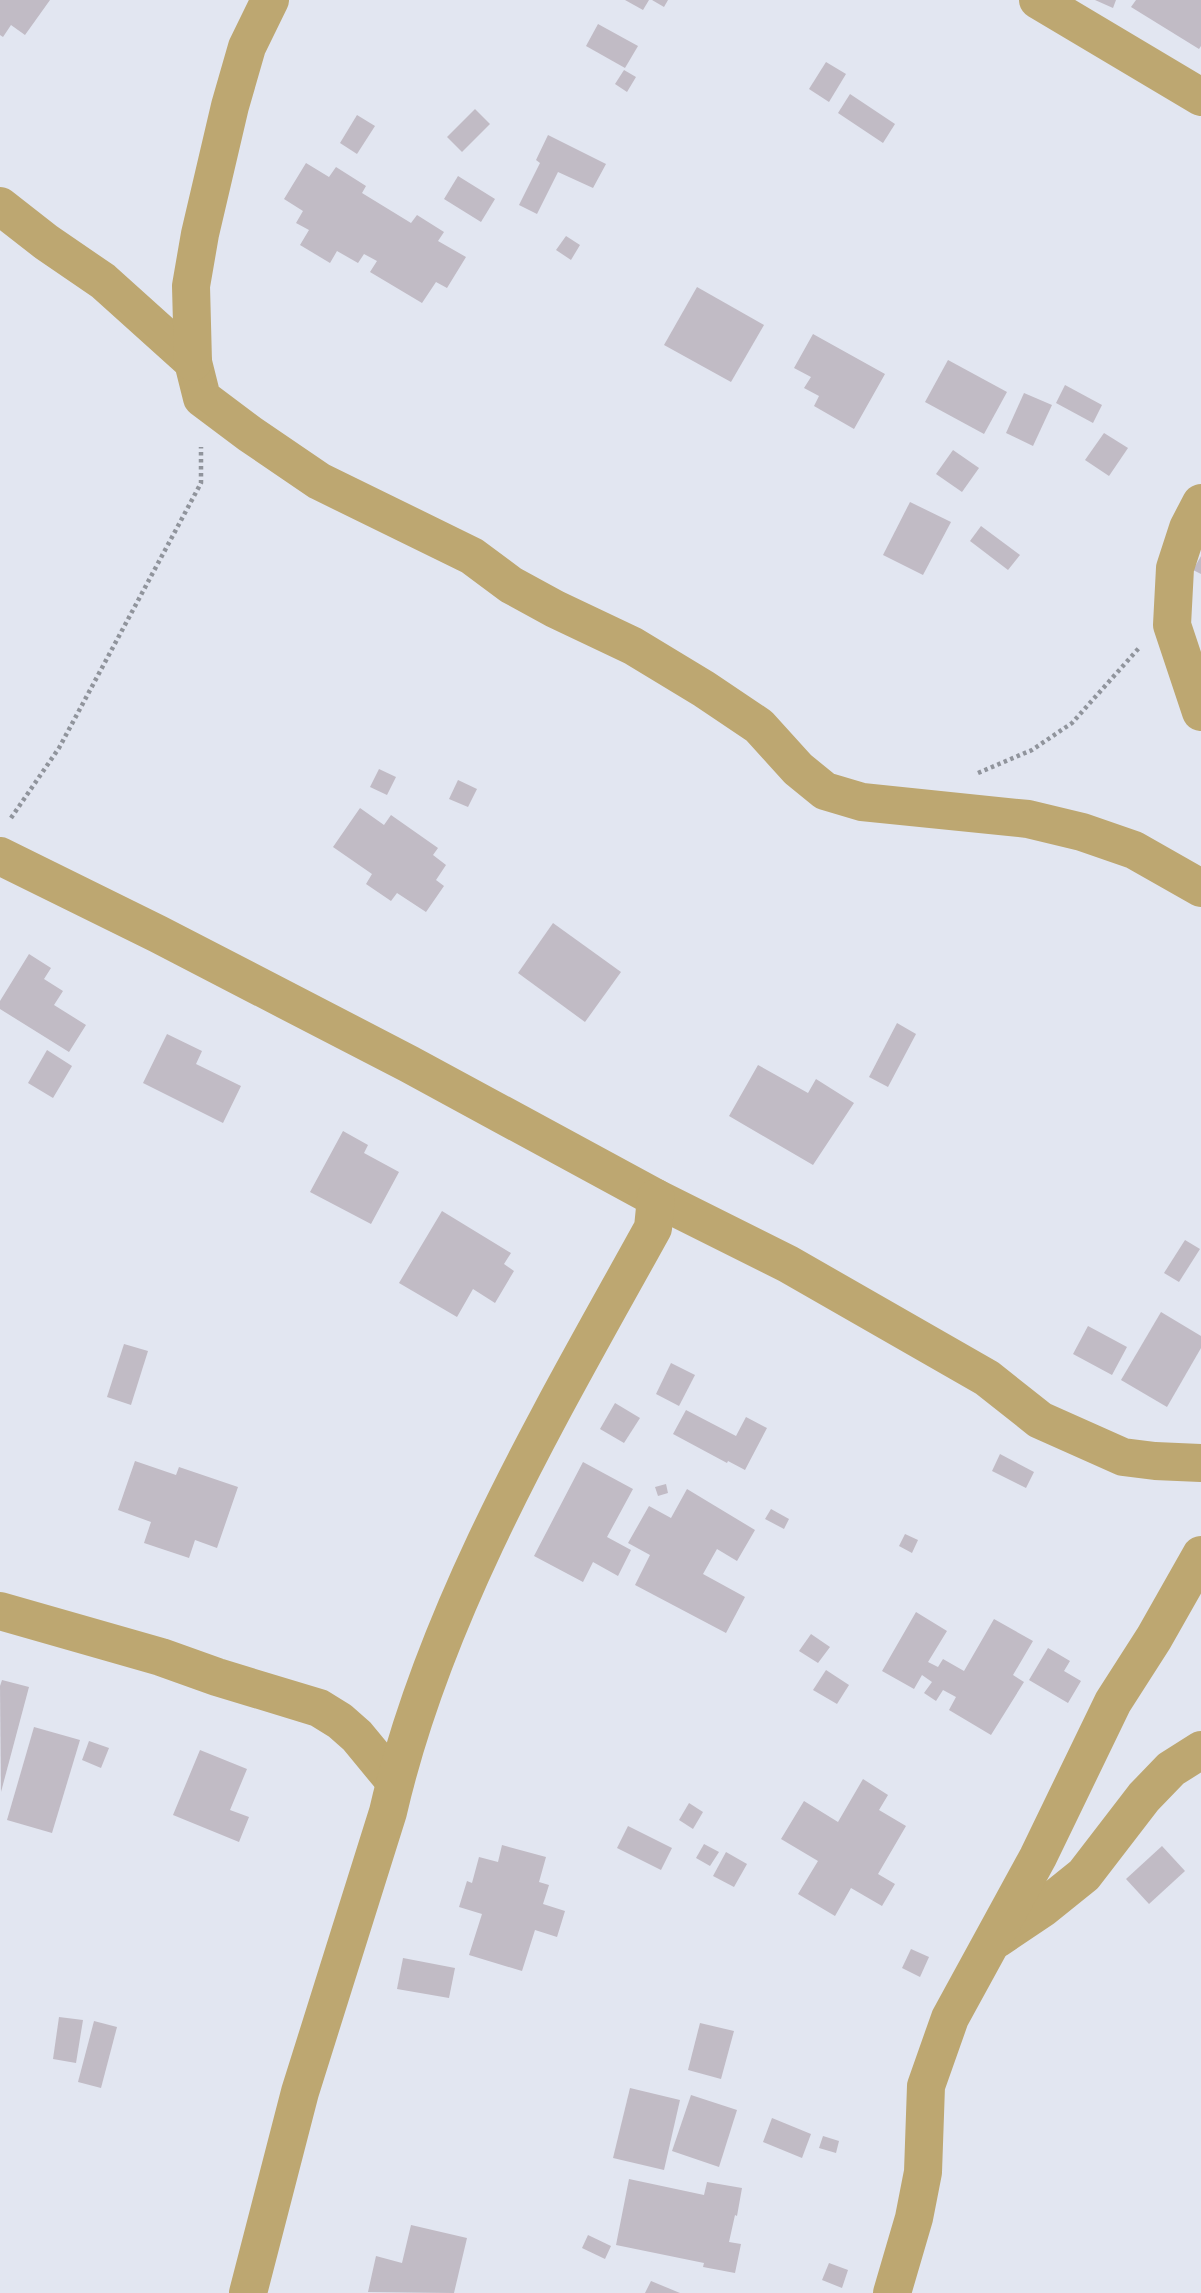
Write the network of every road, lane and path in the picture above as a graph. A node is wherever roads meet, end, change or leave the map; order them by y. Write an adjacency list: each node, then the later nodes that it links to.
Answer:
1 (270, 0): 5 (street)
2 (1038, 0): 3 (street)
3 (1201, 97)
4 (0, 206): 5 (street)
5 (193, 362): 6 (street)
6 (202, 398): 11 (path); 12 (street)
7 (1201, 503): 8 (street)
8 (1174, 607): 9 (street); 10 (path)
9 (1201, 712)
10 (970, 776)
11 (4, 839): 13 (street)
12 (1201, 888)
13 (656, 1198): 14 (street); 18 (street)
14 (1201, 1463)
15 (1201, 1555): 19 (street)
16 (0, 1611): 18 (street)
17 (1201, 1750): 19 (street)
18 (395, 1782): 20 (street)
19 (990, 1944): 21 (street)
20 (248, 2293)
21 (892, 2293)

